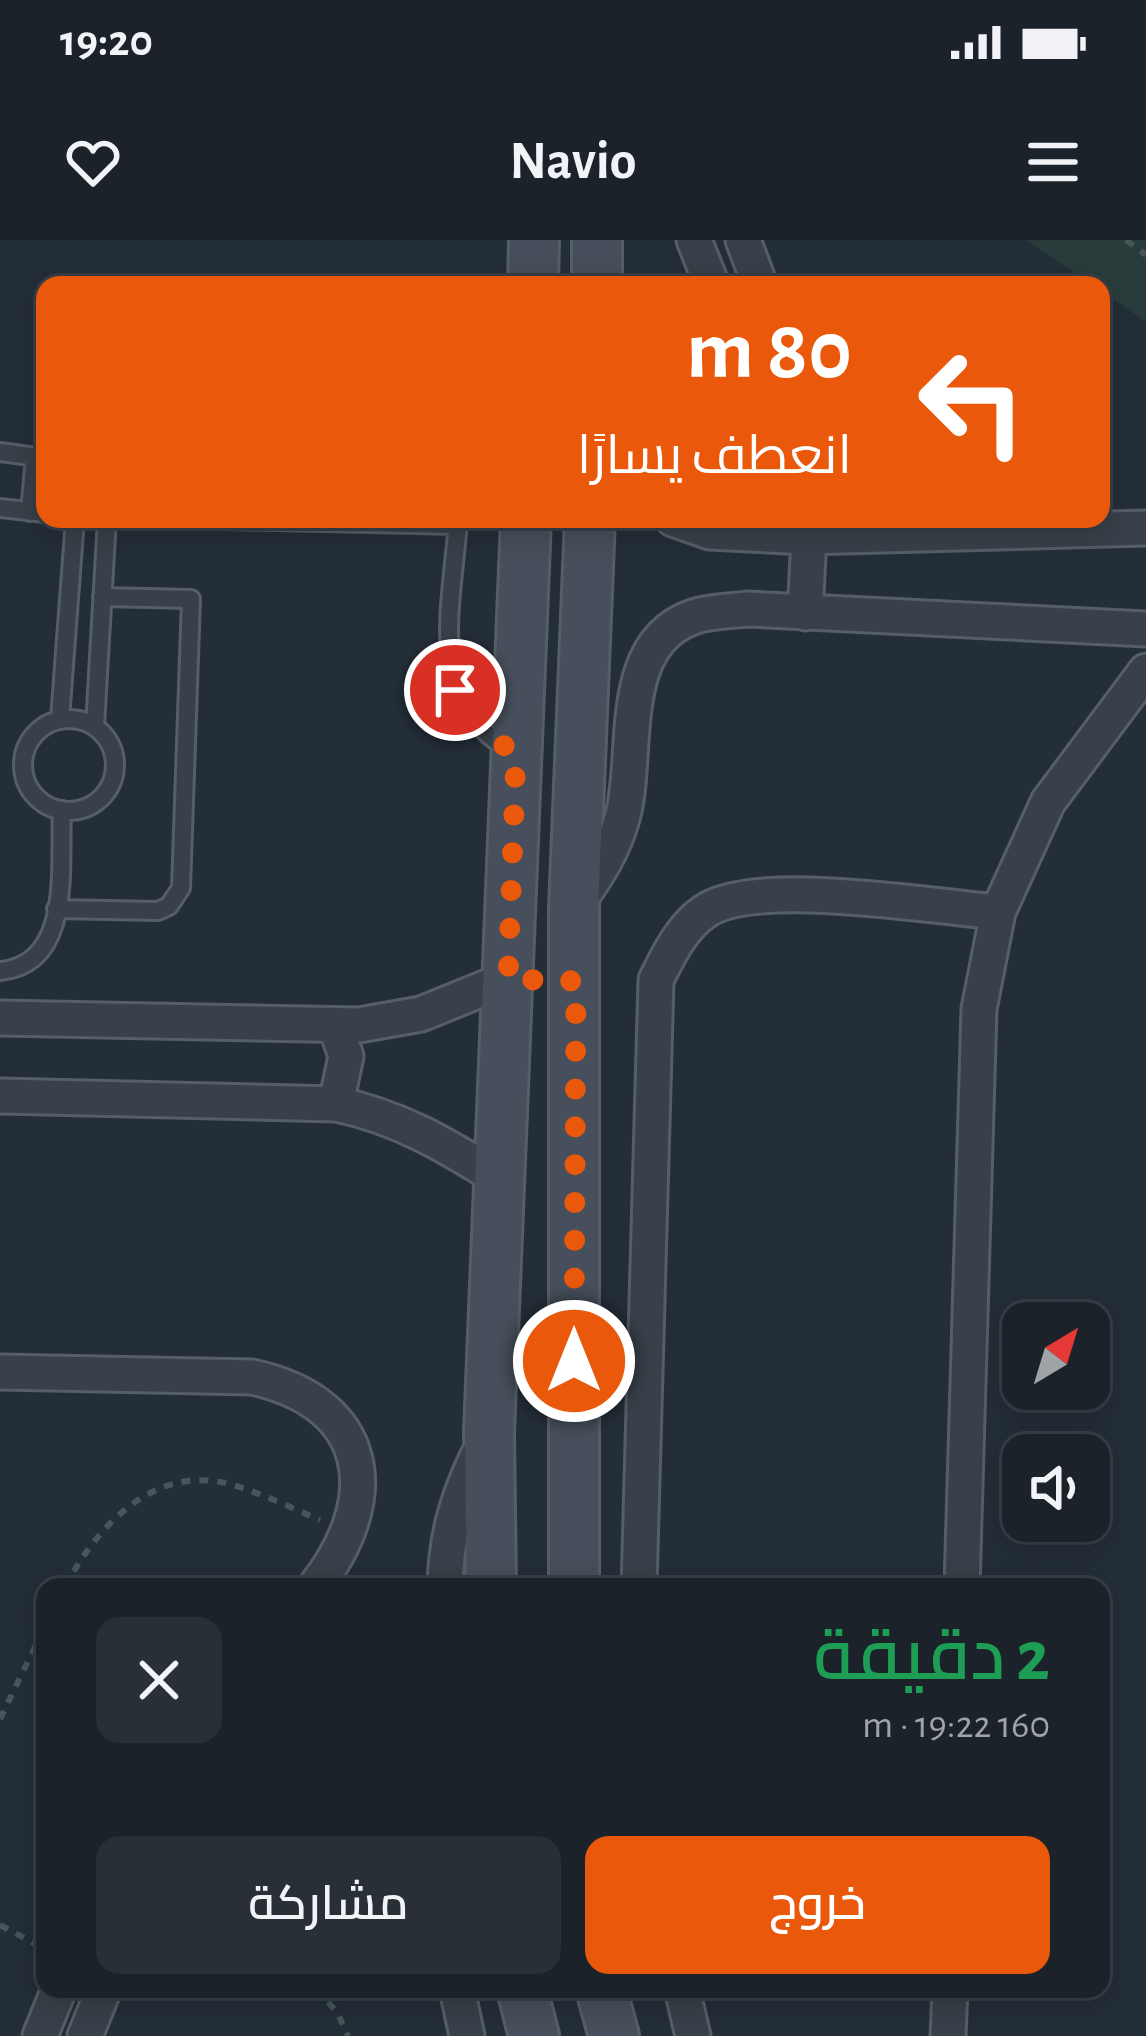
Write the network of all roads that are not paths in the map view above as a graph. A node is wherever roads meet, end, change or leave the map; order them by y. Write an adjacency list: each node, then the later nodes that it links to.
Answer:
1 (534, 240): 5 (street)
2 (597, 240): 6 (street)
3 (694, 240): 7 (street)
4 (743, 240): 8 (street)
5 (533, 276)
6 (596, 276)
7 (708, 276)
8 (757, 276)
9 (0, 452): 10 (lane)
10 (36, 457)
11 (0, 508): 12 (lane)
12 (36, 512)
13 (1110, 527): 21 (street)
14 (74, 528): 26 (lane)
15 (106, 528): 22 (lane)
16 (457, 528): 28 (lane)
17 (526, 528): 28 (street)
18 (590, 528): 30 (street)
19 (699, 528): 20 (street)
20 (808, 528): 23 (street)
21 (1146, 528)
22 (102, 597): 27 (lane); 31 (lane)
23 (805, 613): 24 (street); 30 (street)
24 (1146, 629)
25 (1146, 671): 32 (street)
26 (59, 719): 27 (lane); 29 (lane)
27 (95, 726): 29 (lane)
28 (516, 754): 34 (street)
29 (62, 810): 31 (lane)
30 (574, 908): 35 (street)
31 (56, 909): 33 (lane)
32 (998, 912): 47 (street); 48 (street)
33 (0, 971)
34 (508, 979): 35 (street); 37 (street); 40 (street)
35 (576, 981): 46 (street)
36 (0, 1018): 37 (street)
37 (335, 1025): 39 (street)
38 (0, 1096): 39 (street)
39 (336, 1103): 40 (street)
40 (500, 1179): 42 (street)
41 (0, 1372): 43 (street)
42 (489, 1433): 44 (street); 45 (street)
43 (321, 1578)
44 (445, 1578)
45 (491, 1578)
46 (574, 1578)
47 (639, 1578)
48 (962, 1578)
49 (55, 1998): 56 (street)
50 (100, 1998): 57 (street)
51 (459, 1998): 58 (street)
52 (524, 1998): 59 (street)
53 (603, 1998): 60 (street)
54 (684, 1998): 61 (street)
55 (950, 1998): 62 (street)
56 (40, 2036)
57 (85, 2036)
58 (466, 2036)
59 (534, 2036)
60 (614, 2036)
61 (693, 2036)
62 (948, 2036)

